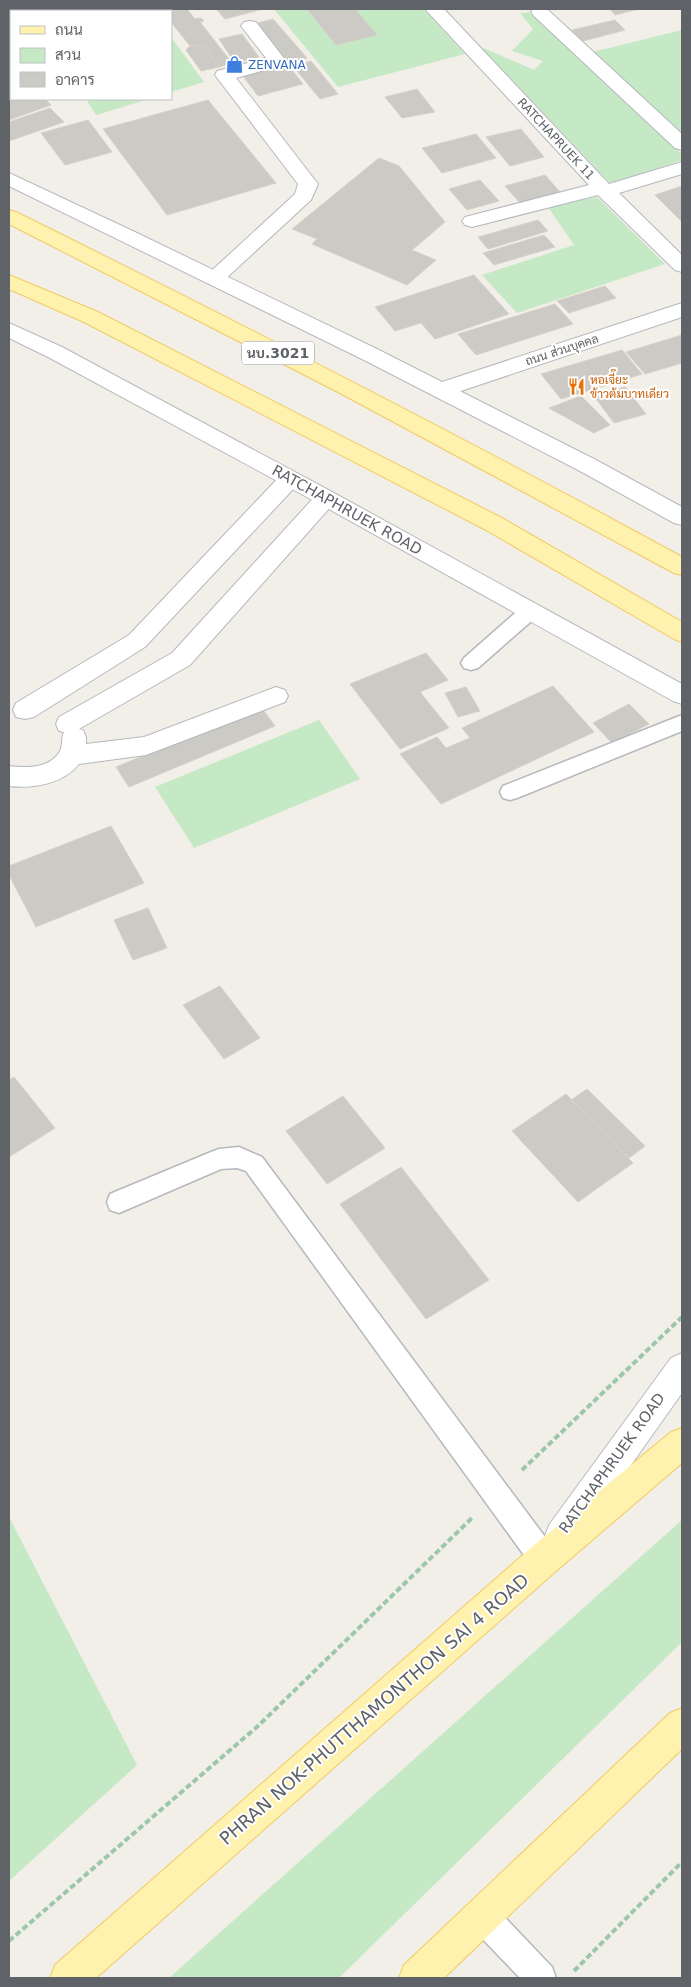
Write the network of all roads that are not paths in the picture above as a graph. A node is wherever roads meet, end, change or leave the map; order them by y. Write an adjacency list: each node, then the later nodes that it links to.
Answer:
1 (434, 9): 7 (street, RATCHAPRUEK 11)
2 (540, 12): 4 (street)
3 (250, 26): 11 (street)
4 (682, 144)
5 (682, 168): 7 (street)
6 (9, 179): 11 (street, นบ.3021)
7 (603, 189): 9 (street); 10 (street, RATCHAPRUEK 11)
8 (9, 216): 19 (main road, นบ.3021)
9 (472, 221)
10 (682, 266)
11 (215, 278): 15 (street, นบ.3021)
12 (9, 281): 21 (main road)
13 (682, 310): 15 (street, ถนน ส่วนบุคคล)
14 (9, 330): 16 (street, RATCHAPHRUEK ROAD)
15 (442, 390): 18 (street, นบ.3021)
16 (290, 479): 17 (street, RATCHAPHRUEK ROAD); 25 (street)
17 (326, 498): 20 (street, RATCHAPHRUEK ROAD); 27 (street)
18 (682, 517)
19 (682, 567)
20 (529, 612): 22 (lane); 23 (street, RATCHAPHRUEK ROAD)
21 (682, 633)
22 (471, 663)
23 (682, 695)
24 (276, 696): 28 (street)
25 (17, 713): 27 (street)
26 (682, 723): 30 (lane)
27 (68, 724): 28 (street)
28 (71, 755): 29 (street)
29 (9, 776)
30 (510, 792)
31 (120, 1202): 34 (lane)
32 (682, 1368): 34 (street, RATCHAPHRUEK ROAD)
33 (682, 1443): 34 (main road, PHRAN NOK-PHUTTHAMONTHON SAI 4 ROAD)
34 (544, 1559): 37 (main road, PHRAN NOK-PHUTTHAMONTHON SAI 4 ROAD)
35 (682, 1725): 36 (main road)
36 (482, 1916): 38 (main road); 39 (lane)
37 (68, 1978)
38 (416, 1978)
39 (541, 1978)

